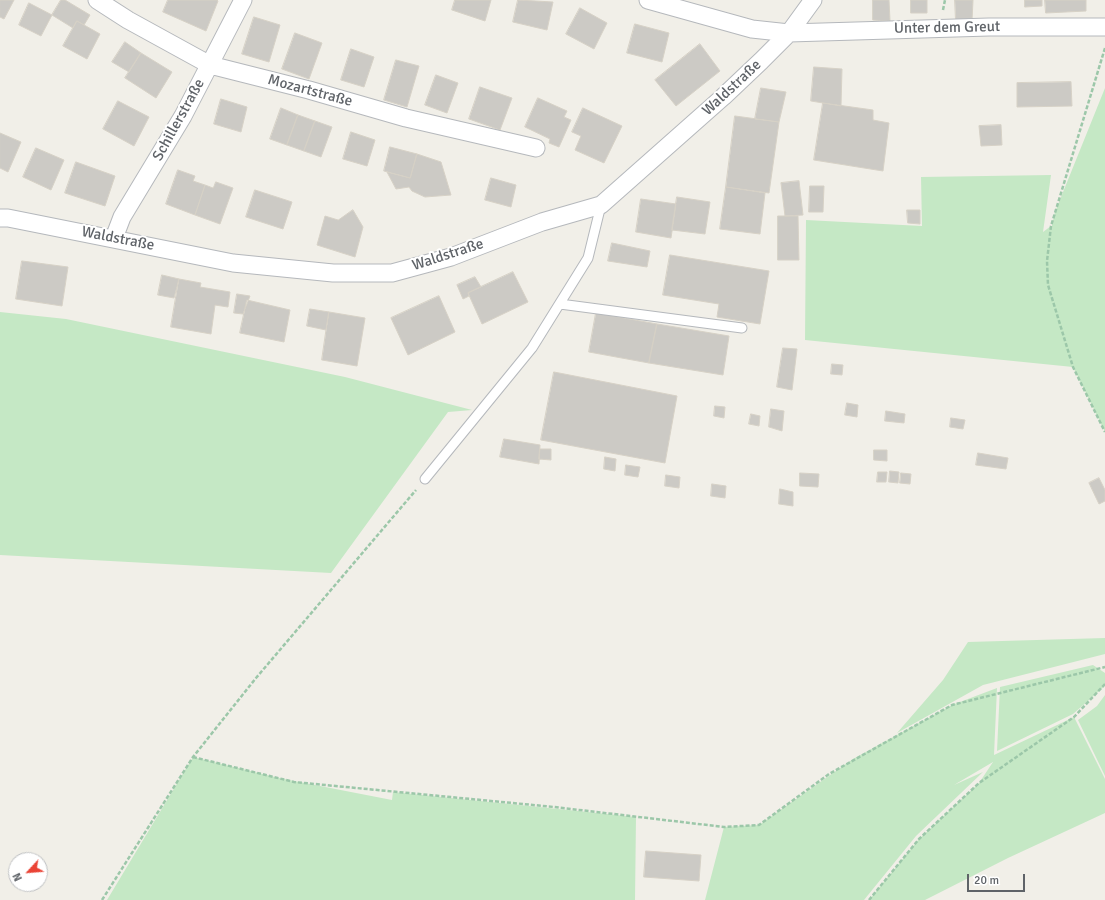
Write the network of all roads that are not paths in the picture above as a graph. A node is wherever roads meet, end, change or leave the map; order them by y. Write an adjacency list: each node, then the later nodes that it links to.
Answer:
1 (97, 0): 7 (street, Mozartstraße)
2 (243, 0): 7 (street, Schillerstraße)
3 (648, 0): 6 (street, Unter dem Greut)
4 (813, 0): 6 (street, Waldstraße)
5 (1105, 27): 6 (street, Unter dem Greut)
6 (789, 33): 9 (street, Waldstraße)
7 (210, 65): 8 (street, Mozartstraße); 11 (street, Schillerstraße)
8 (536, 148)
9 (601, 205): 11 (street, Waldstraße); 12 (lane)
10 (0, 218): 11 (street, Waldstraße)
11 (114, 238)
12 (560, 304): 13 (lane); 14 (lane)
13 (742, 328)
14 (425, 479)

